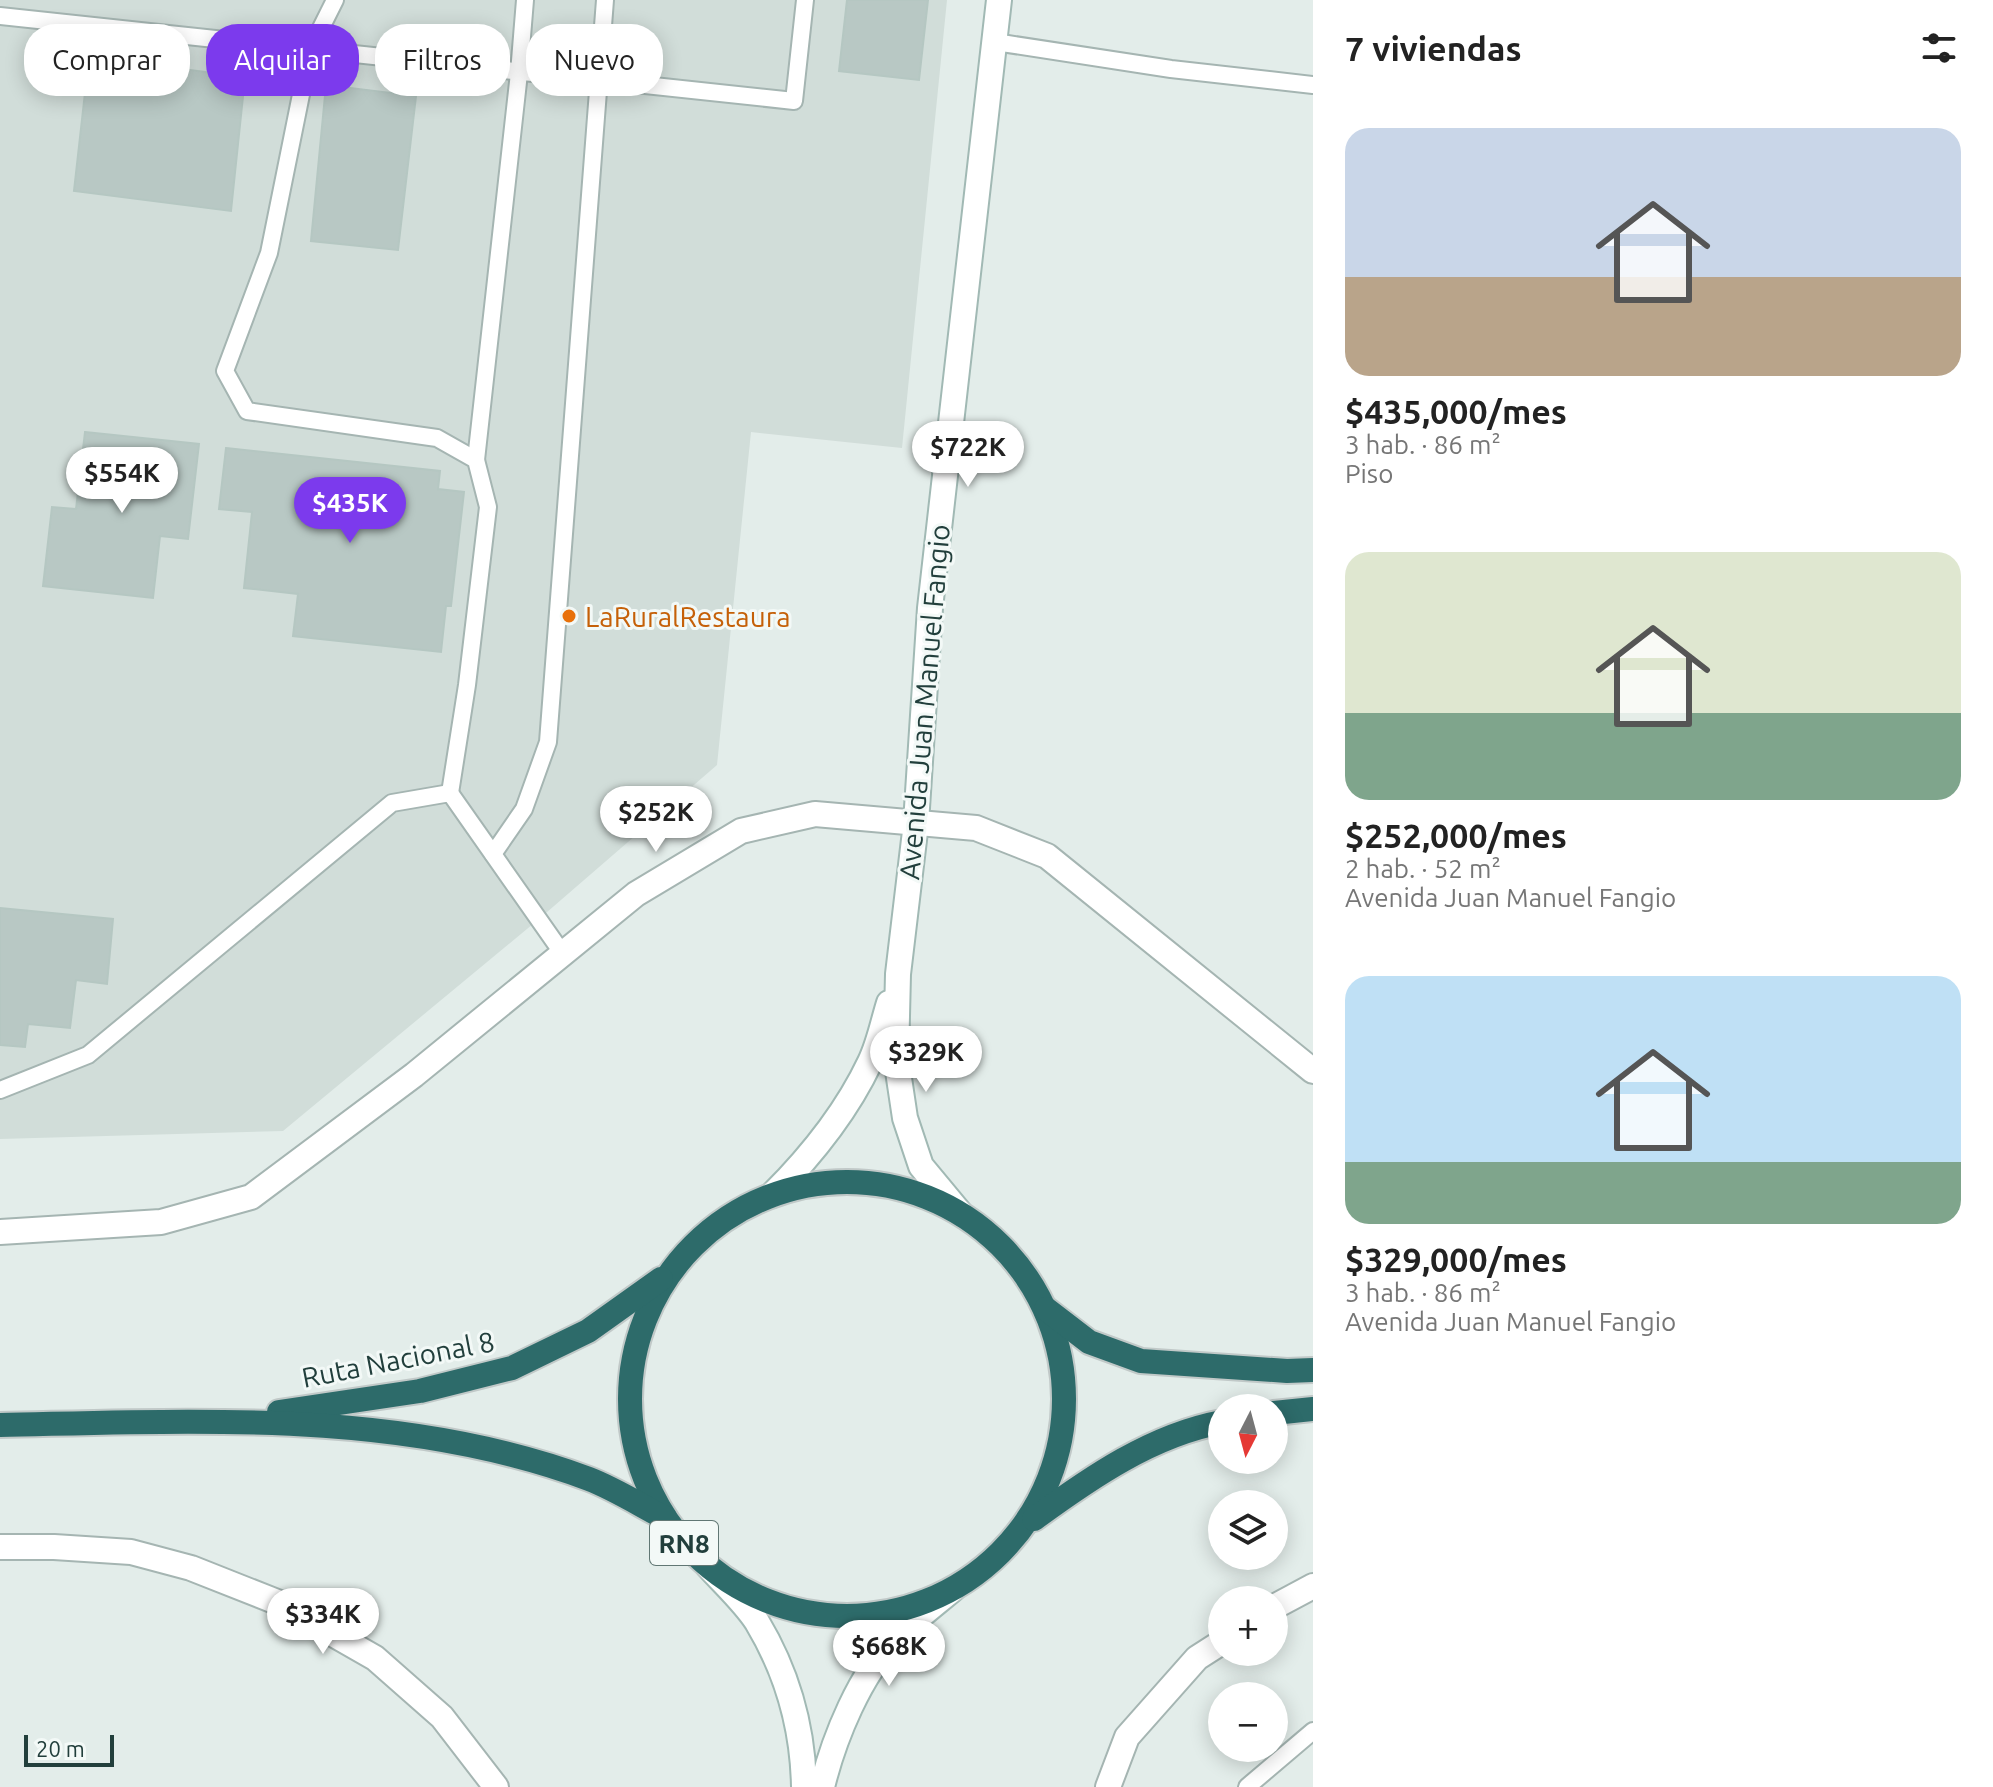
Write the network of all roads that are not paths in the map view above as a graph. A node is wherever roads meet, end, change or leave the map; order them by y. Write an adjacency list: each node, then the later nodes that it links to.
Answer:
1 (335, 0): 7 (lane)
2 (525, 0): 12 (lane)
3 (605, 0): 8 (lane)
4 (805, 0): 15 (lane)
5 (999, 0): 10 (street, Avenida Juan Manuel Fangio)
6 (0, 16): 9 (lane)
7 (323, 24)
8 (603, 24)
9 (206, 39)
10 (995, 42): 14 (lane); 20 (street, Avenida Juan Manuel Fangio)
11 (359, 55): 12 (lane)
12 (519, 73): 13 (lane); 18 (lane)
13 (526, 74)
14 (1313, 85)
15 (663, 88)
16 (301, 96): 18 (lane)
17 (597, 96): 21 (lane)
18 (476, 460): 19 (lane)
19 (450, 793): 21 (lane); 25 (lane)
20 (916, 823): 22 (street); 23 (street, Avenida Juan Manuel Fangio); 24 (street)
21 (493, 854): 22 (lane)
22 (563, 954): 28 (street)
23 (898, 974): 26 (street, Avenida Juan Manuel Fangio); 27 (street, Avenida Juan Manuel Fangio)
24 (1313, 1071)
25 (0, 1090)
26 (772, 1195): 27 (highway, RN8); 29 (highway, RN8)
27 (960, 1213): 30 (highway, RN8)
28 (0, 1232)
29 (670, 1273): 34 (highway, Ruta Nacional 8 / RN8); 37 (highway, RN8)
30 (1046, 1309): 31 (highway, RN8); 38 (highway, RN8)
31 (1313, 1370)
32 (1313, 1409): 33 (highway)
33 (1288, 1412)
34 (209, 1420): 35 (highway, Ruta Nacional 8 / RN8); 37 (highway, Ruta Nacional 8 / RN8)
35 (0, 1425)
36 (1208, 1425): 38 (highway, RN8)
37 (665, 1518): 40 (highway, RN8)
38 (1025, 1525): 42 (highway, RN8)
39 (0, 1547): 46 (street)
40 (708, 1566): 42 (highway, RN8); 47 (street)
41 (1313, 1586): 43 (street)
42 (953, 1589): 48 (street)
43 (1288, 1599)
44 (1208, 1651): 49 (street)
45 (1313, 1731): 50 (lane)
46 (484, 1782)
47 (804, 1787)
48 (822, 1787)
49 (1108, 1787)
50 (1247, 1787)

